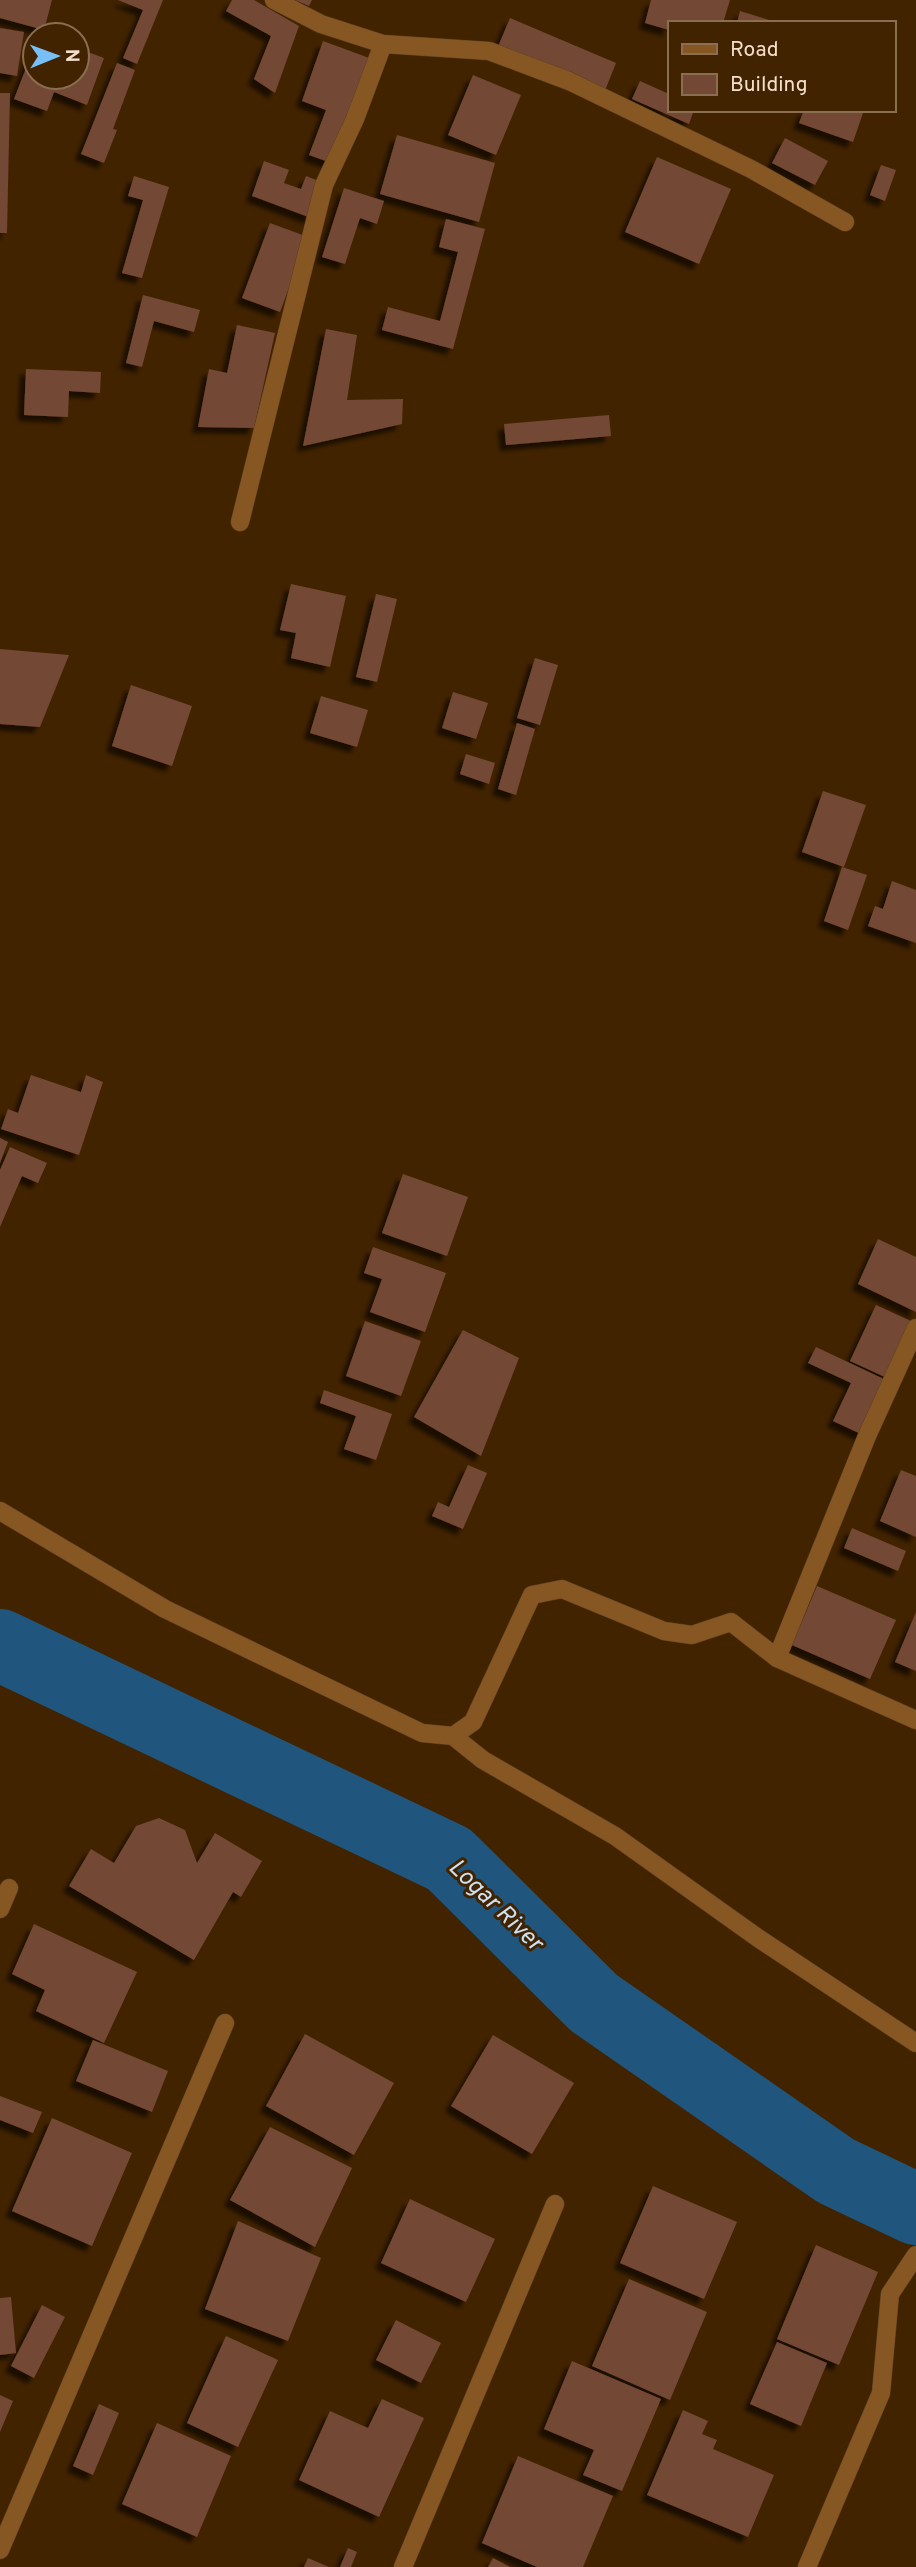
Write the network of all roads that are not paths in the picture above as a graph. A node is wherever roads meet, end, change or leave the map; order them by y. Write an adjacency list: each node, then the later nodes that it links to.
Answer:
1 (274, 0): 2 (street)
2 (383, 44): 3 (street); 4 (street)
3 (845, 222)
4 (240, 522)
5 (916, 1328): 7 (street)
6 (0, 1511): 9 (street)
7 (777, 1658): 8 (street); 9 (street)
8 (916, 1720)
9 (453, 1736): 13 (street)
10 (9, 1888): 11 (street)
11 (0, 1909)
12 (225, 2023): 16 (street)
13 (916, 2043)
14 (555, 2204): 17 (street)
15 (916, 2255): 18 (street)
16 (0, 2550)
17 (403, 2567)
18 (807, 2567)

